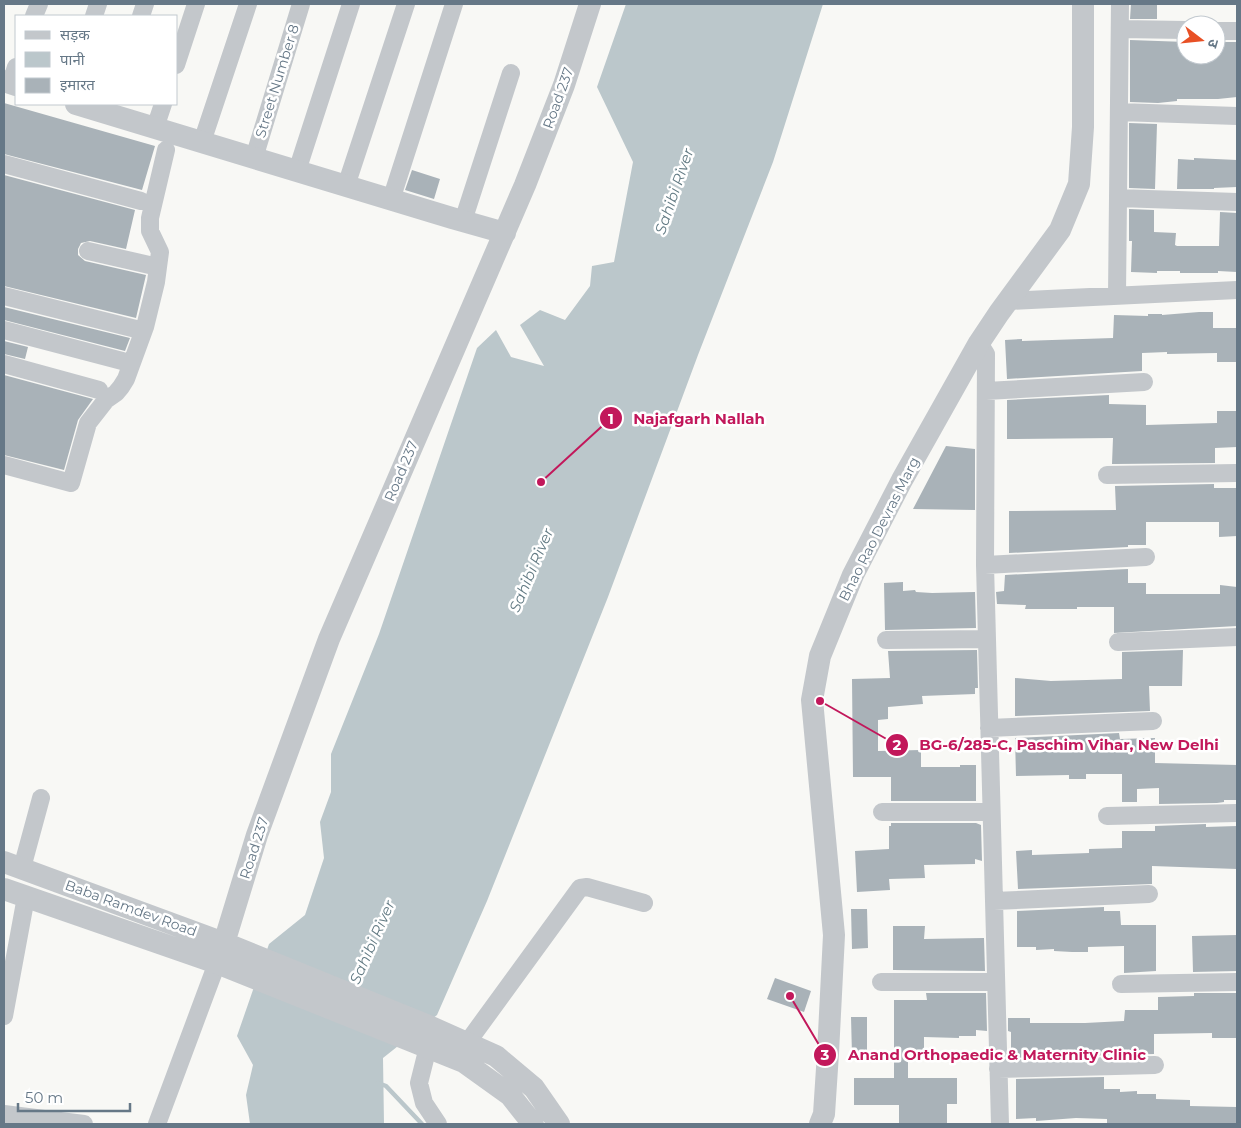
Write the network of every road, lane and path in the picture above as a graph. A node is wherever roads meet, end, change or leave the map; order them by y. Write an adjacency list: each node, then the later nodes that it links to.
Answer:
1 (196, 4): 12 (street)
2 (248, 4): 20 (street)
3 (301, 4): 22 (street, Street Number 8)
4 (351, 4): 24 (street)
5 (406, 4): 25 (street)
6 (454, 4): 27 (street)
7 (590, 4): 31 (street, Road 237)
8 (1083, 4): 37 (street, Bhao Rao Devras Marg)
9 (1120, 4): 10 (street)
10 (1120, 29): 11 (street); 17 (street)
11 (1176, 30)
12 (178, 58)
13 (511, 73): 30 (street)
14 (84, 105): 16 (street)
15 (163, 105): 19 (street)
16 (110, 108): 19 (street)
17 (1119, 112): 18 (street); 26 (street)
18 (1237, 116)
19 (156, 128): 20 (street)
20 (202, 142): 22 (street)
21 (166, 150): 33 (street)
22 (254, 158): 24 (street)
23 (4, 164): 28 (street)
24 (297, 171): 25 (street)
25 (346, 186): 27 (street)
26 (1118, 198): 29 (street); 35 (street)
27 (391, 200): 30 (street)
28 (141, 201)
29 (1237, 202)
30 (463, 221): 31 (street)
31 (505, 233): 68 (street, Road 237)
32 (88, 251): 33 (street)
33 (158, 268): 46 (street)
34 (1237, 290): 35 (street)
35 (1117, 295): 37 (street)
36 (4, 296): 38 (street)
37 (1008, 301): 40 (street, Bhao Rao Devras Marg)
38 (136, 329)
39 (4, 330): 41 (street)
40 (979, 343): 45 (street); 84 (street, Bhao Rao Devras Marg)
41 (126, 362)
42 (4, 364): 44 (street)
43 (1144, 382): 45 (street)
44 (99, 390)
45 (986, 391): 50 (street)
46 (4, 465)
47 (1237, 473): 48 (street)
48 (1107, 475)
49 (1146, 557): 50 (street)
50 (985, 565): 53 (street)
51 (1237, 637): 54 (street)
52 (886, 640): 53 (street)
53 (987, 640): 56 (street)
54 (1118, 642)
55 (1153, 721): 56 (street)
56 (989, 728): 59 (street)
57 (41, 798): 62 (street)
58 (882, 812): 59 (street)
59 (991, 812): 66 (street)
60 (1237, 813): 61 (street)
61 (1107, 816)
62 (13, 865): 68 (street, Baba Ramdev Road)
63 (4, 889): 65 (street)
64 (1149, 894): 66 (street)
65 (26, 897): 68 (street); 73 (street)
66 (994, 901): 70 (street)
67 (644, 903): 75 (street)
68 (220, 953): 74 (street, Baba Ramdev Road); 80 (street)
69 (881, 982): 70 (street)
70 (996, 982): 77 (street)
71 (1237, 982): 72 (street)
72 (1121, 984)
73 (4, 1016)
74 (430, 1039): 75 (street); 81 (street); 82 (street)
75 (467, 1043): 83 (street)
76 (1155, 1065): 77 (street)
77 (998, 1069): 85 (street)
78 (4, 1114): 79 (street)
79 (84, 1124)
80 (157, 1124)
81 (438, 1124)
82 (533, 1124)
83 (559, 1124)
84 (820, 1124)
85 (1000, 1124)

